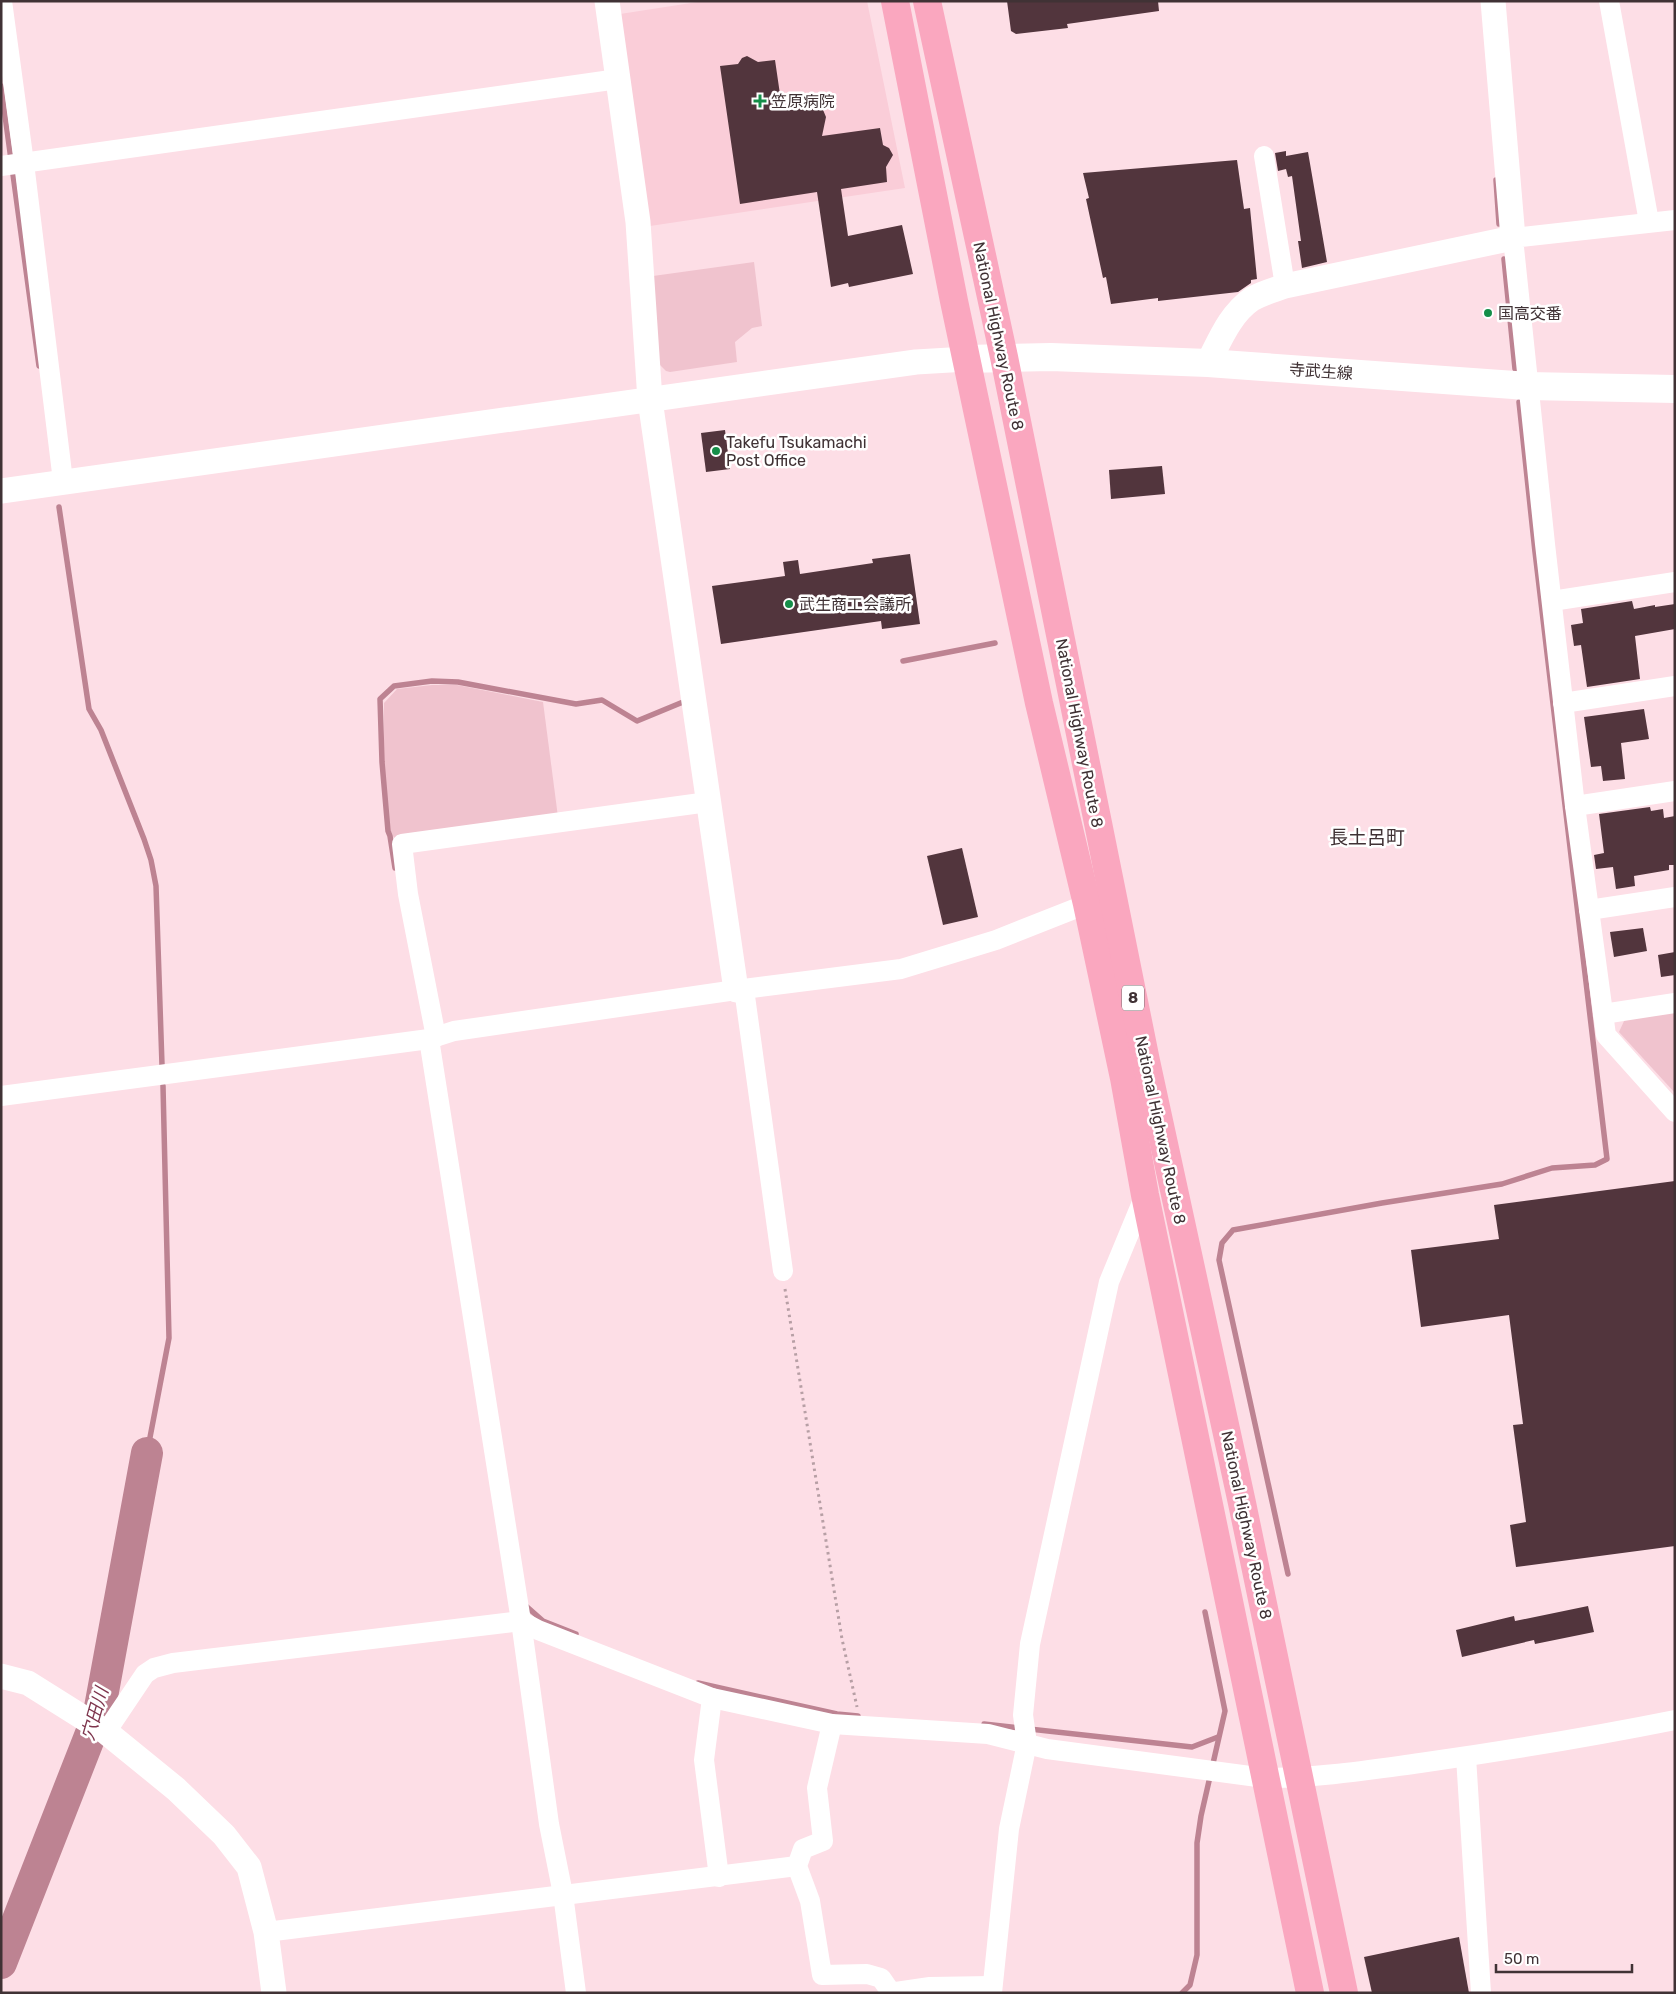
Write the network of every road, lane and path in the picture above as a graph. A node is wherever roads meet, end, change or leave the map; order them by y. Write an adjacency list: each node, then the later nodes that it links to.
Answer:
1 (2, 1): 9 (street)
2 (607, 1): 7 (street)
3 (895, 1): 16 (highway, National Highway Route 8 / 8)
4 (927, 1): 15 (highway, National Highway Route 8 / 8)
5 (1494, 1): 13 (street)
6 (1609, 1): 12 (street)
7 (618, 79): 9 (street); 20 (street)
8 (1264, 156): 14 (street)
9 (24, 163): 10 (street); 21 (street)
10 (1, 166)
11 (1675, 220): 12 (street)
12 (1649, 222): 13 (street)
13 (1513, 238): 14 (street); 18 (street)
14 (1285, 286): 17 (street)
15 (1004, 357): 16 (main road, 寺武生線); 17 (main road, 寺武生線); 51 (highway, National Highway Route 8 / 8)
16 (967, 359): 20 (street); 31 (highway, National Highway Route 8 / 8)
17 (1208, 363): 18 (main road, 寺武生線)
18 (1528, 386): 19 (main road, 寺武生線); 24 (street)
19 (1675, 389)
20 (650, 400): 21 (street); 28 (street)
21 (63, 481): 22 (street)
22 (1, 491)
23 (1675, 582): 24 (street)
24 (1552, 601): 26 (street)
25 (1675, 686): 26 (street)
26 (1563, 703): 29 (street)
27 (1675, 791): 29 (street)
28 (708, 802): 33 (street); 36 (street)
29 (1575, 806): 32 (street)
30 (1675, 897): 32 (street)
31 (1087, 904): 33 (street); 39 (highway, National Highway Route 8 / 8)
32 (1589, 910): 35 (street)
33 (740, 989): 36 (street); 40 (street)
34 (1675, 1003): 35 (street)
35 (1603, 1014): 38 (street)
36 (433, 1038): 37 (street); 41 (street)
37 (1, 1096)
38 (1675, 1112)
39 (1145, 1195): 48 (street); 50 (highway, National Highway Route 8 / 8)
40 (783, 1271): 46 (path)
41 (521, 1620): 43 (street); 47 (street); 54 (street)
42 (1, 1676): 47 (street)
43 (712, 1698): 45 (street); 53 (street)
44 (1675, 1720): 49 (street)
45 (832, 1724): 46 (street); 52 (street)
46 (861, 1727): 48 (street)
47 (106, 1732): 55 (street)
48 (1026, 1743): 50 (street); 56 (street)
49 (1466, 1757): 51 (street); 62 (street)
50 (1265, 1778): 51 (street); 60 (highway, National Highway Route 8 / 8)
51 (1300, 1778): 61 (highway, National Highway Route 8 / 8)
52 (797, 1866): 53 (street); 57 (street)
53 (719, 1877): 54 (street)
54 (563, 1894): 55 (street); 59 (street)
55 (266, 1932): 58 (street)
56 (992, 1990): 57 (street)
57 (890, 1992)
58 (274, 1993)
59 (576, 1993)
60 (1310, 1993)
61 (1344, 1993)
62 (1481, 1993)

